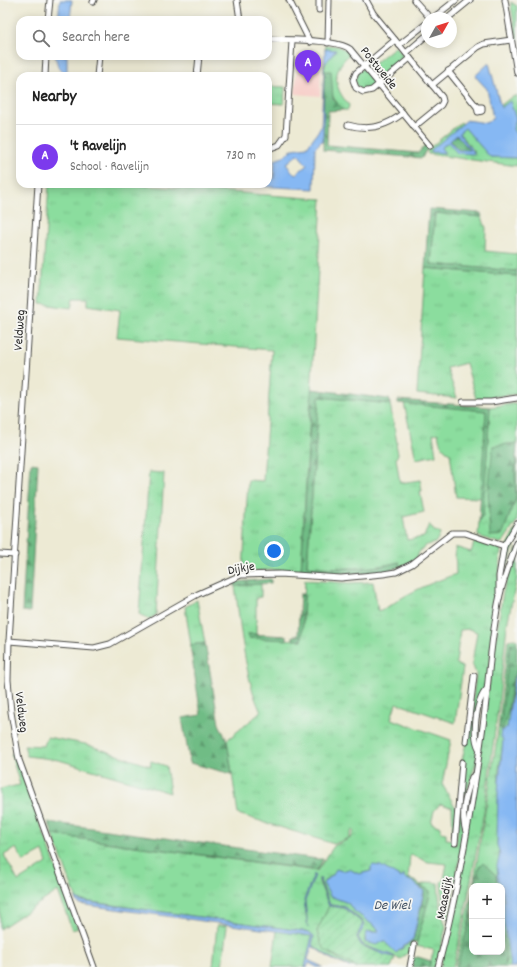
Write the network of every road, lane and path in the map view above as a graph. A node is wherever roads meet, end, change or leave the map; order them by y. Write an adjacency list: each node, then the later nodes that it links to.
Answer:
1 (50, 0): 16 (street)
2 (237, 0): 17 (street)
3 (288, 0): 24 (street)
4 (319, 0): 12 (street)
5 (329, 0): 25 (street)
6 (366, 0): 20 (street)
7 (414, 0): 11 (street)
8 (456, 0): 14 (street)
9 (505, 0): 22 (street)
10 (467, 1): 15 (street)
11 (419, 2): 13 (street)
12 (319, 10)
13 (428, 12)
14 (441, 12)
15 (455, 12)
16 (48, 16)
17 (239, 16)
18 (421, 28): 26 (street)
19 (272, 39): 23 (street, Postweide)
20 (395, 40): 26 (street); 32 (street)
21 (421, 40): 27 (street)
22 (511, 40): 33 (street); 37 (street)
23 (292, 41): 24 (street, Postweide); 45 (street)
24 (310, 42): 25 (street, Postweide)
25 (328, 43): 32 (street, Postweide)
26 (399, 45): 27 (street)
27 (406, 53): 28 (street)
28 (410, 58): 38 (street); 39 (street)
29 (46, 60): 34 (street)
30 (99, 60): 35 (street)
31 (199, 60): 36 (street)
32 (365, 66): 38 (street, Postweide); 38 (street)
33 (448, 71): 39 (street); 40 (street)
34 (45, 72)
35 (97, 72)
36 (197, 72)
37 (517, 73)
38 (379, 84): 41 (street, Postweide)
39 (432, 85): 43 (street)
40 (477, 107)
41 (403, 113): 42 (street); 43 (street, Postweide)
42 (348, 125)
43 (414, 127): 44 (street, Postweide)
44 (430, 146)
45 (272, 148)
46 (38, 188): 53 (street, Veldweg)
47 (517, 398): 48 (street)
48 (463, 402)
49 (517, 524): 51 (street, Maasdijk)
50 (517, 543): 54 (street, Maasdijk)
51 (504, 546): 54 (street, Maasdijk); 55 (street, Dijkje)
52 (0, 554): 53 (street)
53 (15, 555): 55 (street, Veldweg)
54 (500, 595): 57 (street, Maasdijk)
55 (9, 641): 68 (street, Veldweg)
56 (474, 676): 58 (street)
57 (487, 689): 59 (street, Maasdijk); 61 (street, Maasdijk)
58 (469, 716): 59 (street); 60 (street)
59 (476, 717): 61 (street, Maasdijk)
60 (466, 742)
61 (480, 750): 63 (street, Maasdijk)
62 (462, 762): 64 (street, Maasdijk)
63 (476, 774): 64 (street, Maasdijk); 65 (street, Maasdijk)
64 (461, 804): 65 (street, Maasdijk); 66 (street, Maasdijk)
65 (466, 833): 70 (street, Maasdijk)
66 (455, 843)
67 (414, 945): 69 (street)
68 (94, 967)
69 (410, 967)
70 (438, 967)

